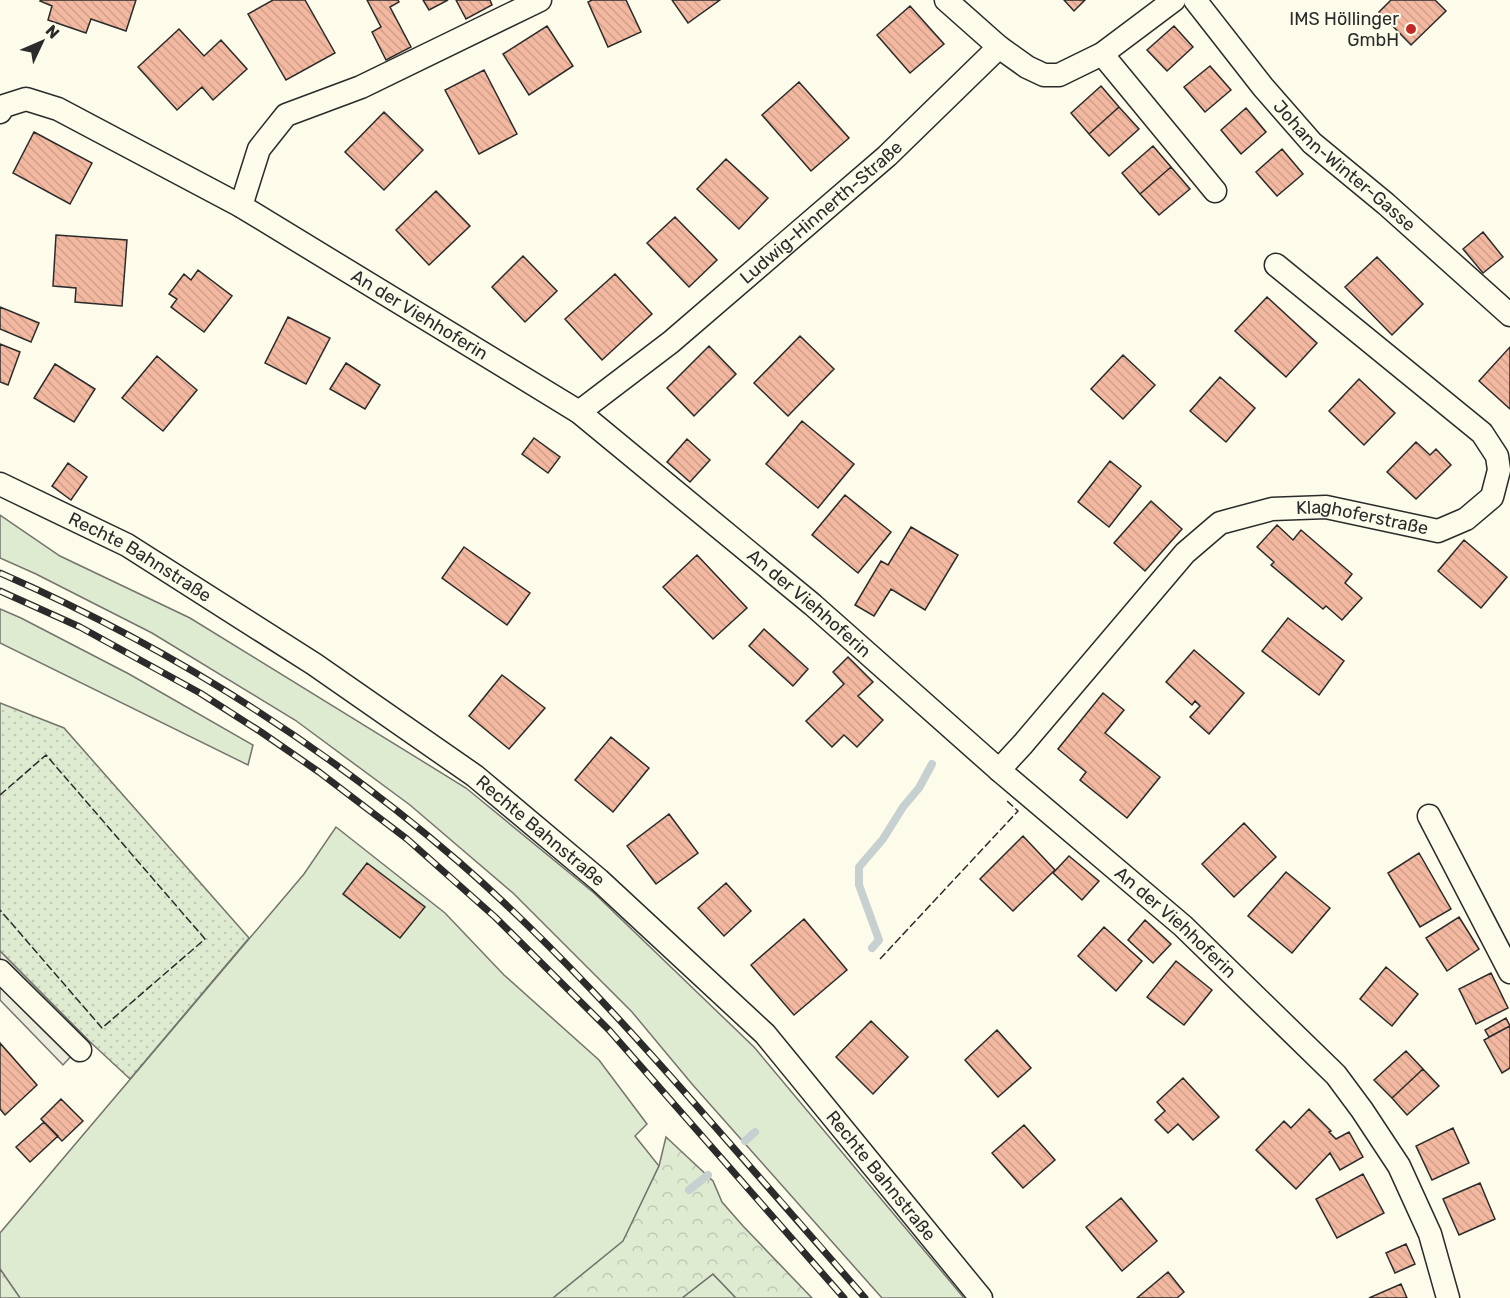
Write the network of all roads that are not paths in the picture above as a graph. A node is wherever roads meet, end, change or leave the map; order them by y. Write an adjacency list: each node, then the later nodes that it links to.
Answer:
1 (540, 0): 9 (street)
2 (946, 0): 5 (street)
3 (1174, 0): 6 (street)
4 (1195, 0): 11 (street, Johann-Winter-Gasse)
5 (999, 47): 6 (street); 12 (street, Ludwig-Hinnerth-Straße)
6 (1102, 54): 8 (street)
7 (1, 107): 9 (street, An der Viehhoferin)
8 (1215, 191)
9 (241, 206): 12 (street, An der Viehhoferin)
10 (1276, 265): 14 (street, Klaghoferstraße)
11 (1510, 315)
12 (579, 412): 14 (street, An der Viehhoferin)
13 (0, 484): 19 (street, Rechte Bahnstraße)
14 (999, 770): 20 (street, An der Viehhoferin)
15 (1429, 816): 17 (street)
16 (0, 971): 18 (street)
17 (1510, 972)
18 (80, 1050)
19 (981, 1298)
20 (1449, 1298)

